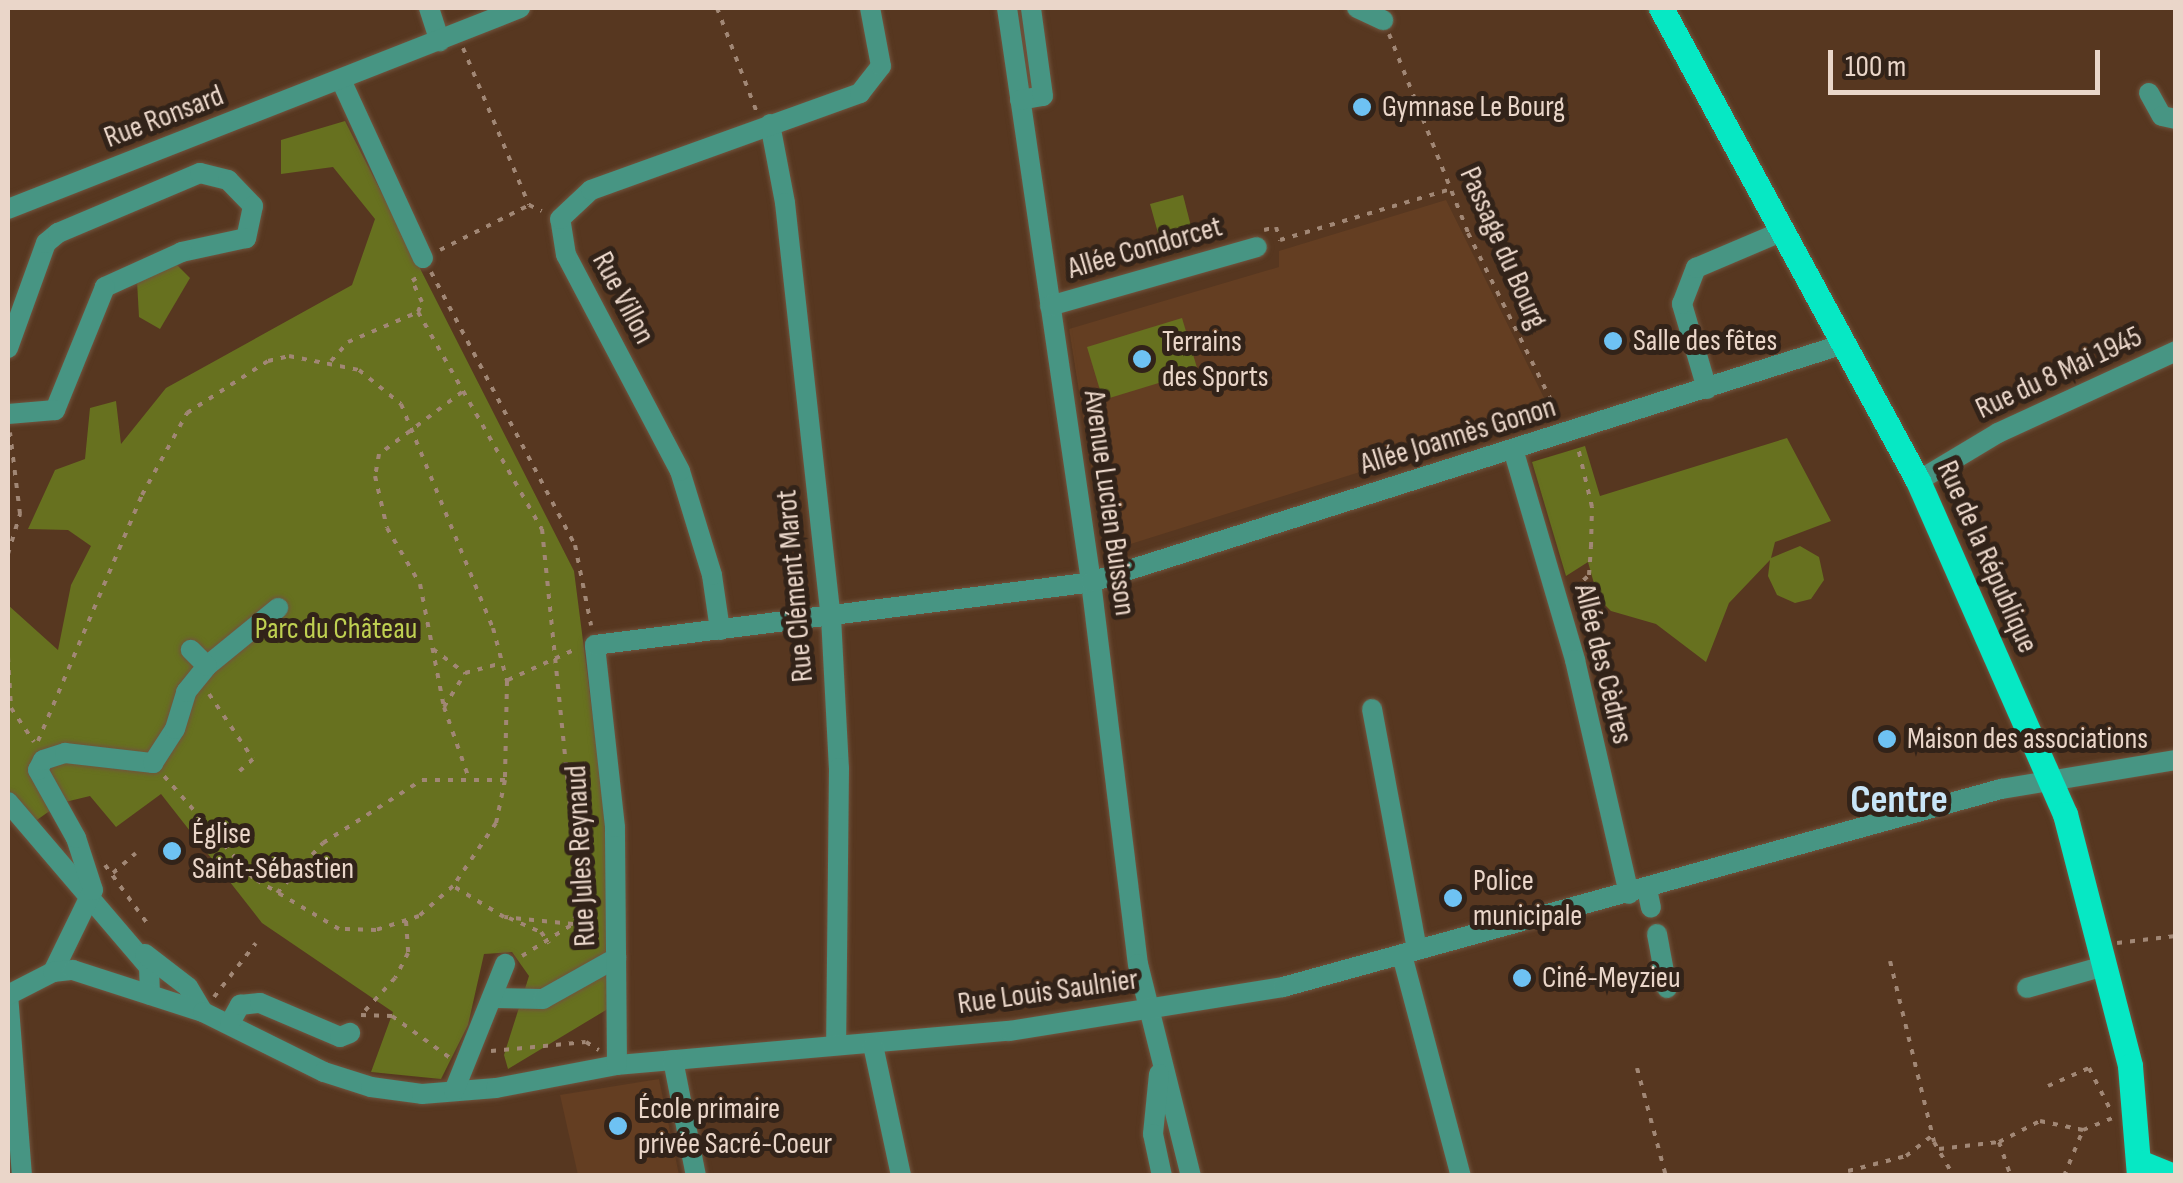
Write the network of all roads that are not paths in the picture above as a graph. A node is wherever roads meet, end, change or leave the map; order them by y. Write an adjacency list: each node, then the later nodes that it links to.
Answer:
1 (429, 8): 9 (street)
2 (520, 8): 9 (street, Rue Ronsard)
3 (870, 8): 14 (street)
4 (1007, 8): 12 (street, Avenue Lucien Buisson)
5 (1032, 8): 12 (street)
6 (1357, 8): 8 (street)
7 (1661, 8): 16 (main road, Rue de la République)
8 (1380, 14)
9 (448, 38): 10 (street, Rue Ronsard)
10 (342, 80): 15 (street, Rue Ronsard); 18 (street)
11 (2148, 94): 13 (street)
12 (1020, 100): 19 (street, Avenue Lucien Buisson)
13 (2176, 119)
14 (766, 126): 29 (street, Rue Clément Marot); 30 (street, Rue Villon)
15 (8, 210)
16 (1780, 232): 20 (main road, Rue de la République); 23 (street)
17 (1256, 247): 19 (street, Allée Condorcet)
18 (426, 264)
19 (1050, 306): 27 (street, Avenue Lucien Buisson)
20 (1841, 344): 23 (street, Allée Joannès Gonon); 26 (main road, Rue de la République)
21 (8, 348): 24 (street)
22 (2174, 358): 26 (street, Rue du 8 Mai 1945)
23 (1707, 389): 25 (street, Allée Joannès Gonon)
24 (8, 414)
25 (1513, 449): 27 (street, Allée Joannès Gonon); 38 (street, Allée des Cèdres)
26 (1918, 481): 36 (main road, Rue de la République)
27 (1091, 582): 29 (street, Allée Joannès Gonon); 52 (street, Avenue Lucien Buisson)
28 (278, 608): 33 (street)
29 (830, 617): 30 (street, Allée Joannès Gonon); 56 (street, Rue Clément Marot)
30 (720, 630): 31 (street, Allée Joannès Gonon)
31 (595, 645): 44 (street, Rue Jules Reynaud)
32 (190, 650): 33 (street)
33 (203, 672): 39 (street)
34 (1372, 709): 42 (street)
35 (2176, 760): 36 (street, Rue Louis Saulnier)
36 (2050, 781): 38 (street, Rue Louis Saulnier); 43 (main road, Rue de la République)
37 (8, 802): 39 (street)
38 (1642, 897): 42 (street, Rue Louis Saulnier)
39 (88, 902): 41 (street); 46 (street)
40 (1657, 934): 47 (street)
41 (122, 936): 50 (street); 53 (street)
42 (1409, 953): 52 (street, Rue Louis Saulnier); 68 (street)
43 (2102, 956): 48 (street); 62 (main road, Rue de la République)
44 (616, 958): 51 (street); 58 (street, Rue Jules Reynaud)
45 (505, 964): 51 (street)
46 (53, 972): 49 (street); 50 (street, Rue Louis Saulnier)
47 (1667, 988)
48 (2027, 988)
49 (8, 994): 63 (street)
50 (150, 995): 53 (street, Rue Louis Saulnier)
51 (495, 998): 61 (street)
52 (1147, 1008): 57 (street, Rue Louis Saulnier); 60 (street, Avenue Lucien Buisson)
53 (203, 1012): 54 (street, Rue Louis Saulnier)
54 (230, 1023): 55 (street); 61 (street, Rue Louis Saulnier)
55 (350, 1033)
56 (836, 1045): 57 (street, Rue Louis Saulnier); 59 (street, Rue Louis Saulnier)
57 (873, 1045): 65 (street)
58 (610, 1058): 59 (street, Rue Louis Saulnier); 61 (street, Rue Louis Saulnier)
59 (673, 1060): 64 (street)
60 (1159, 1067): 66 (street); 67 (street)
61 (454, 1092)
62 (2139, 1169): 69 (main road)
63 (22, 1176)
64 (696, 1176)
65 (902, 1176)
66 (1162, 1176)
67 (1191, 1176)
68 (1461, 1176)
69 (2173, 1176)

